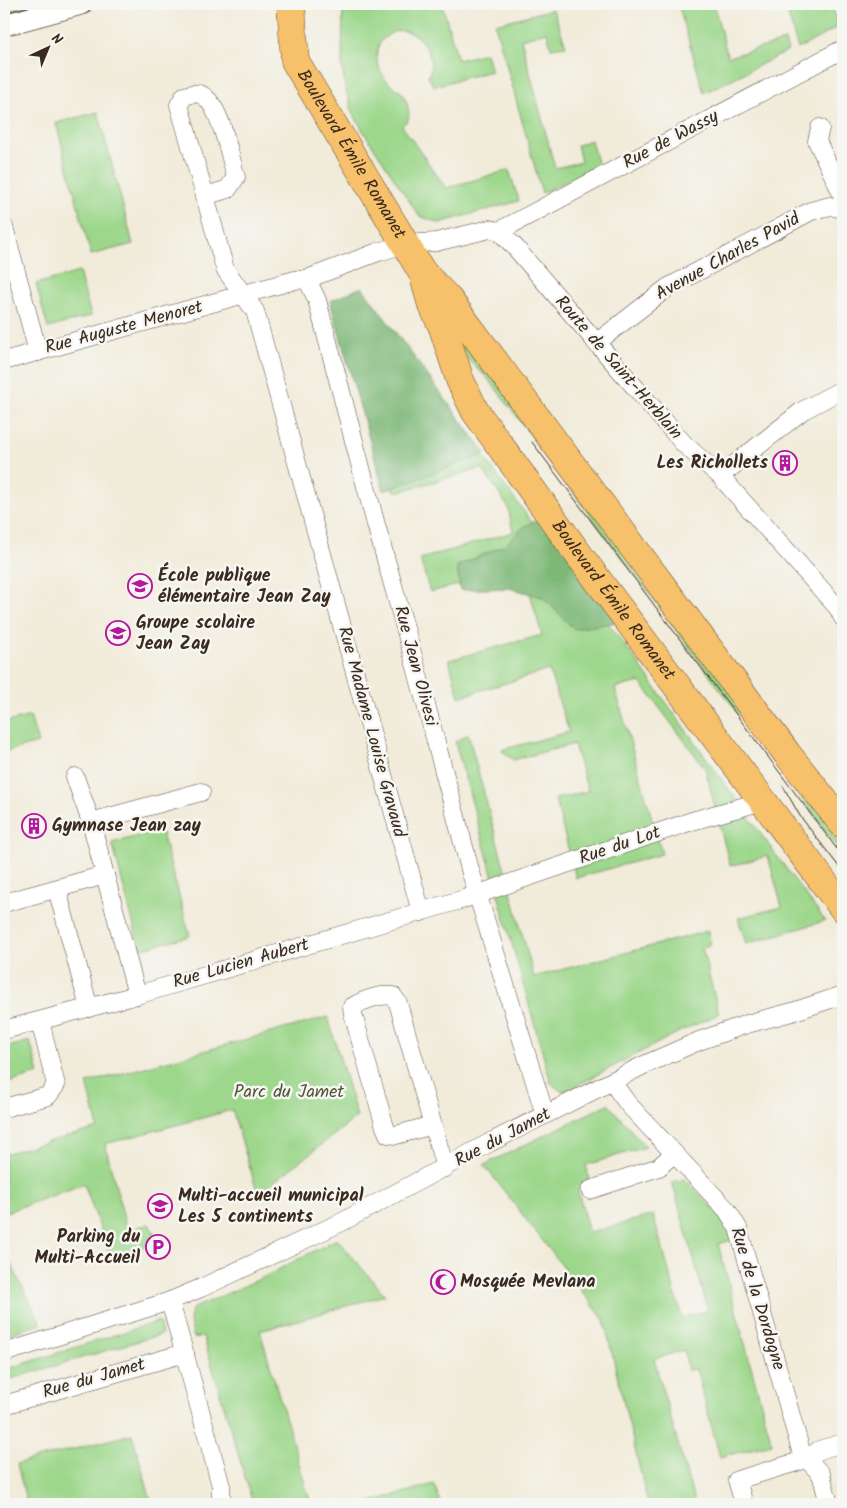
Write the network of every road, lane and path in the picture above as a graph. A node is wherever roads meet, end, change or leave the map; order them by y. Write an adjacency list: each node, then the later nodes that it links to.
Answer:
1 (81, 4): 3 (street)
2 (291, 4): 11 (main road, Boulevard Émile Romanet)
3 (4, 25)
4 (843, 49): 10 (street, Rue de Wassy)
5 (820, 128): 7 (street)
6 (205, 196): 6 (street, Rue Madame Louise Gravaud); 14 (street, Rue Madame Louise Gravaud)
7 (843, 196)
8 (843, 209): 15 (street, Avenue Charles Pavid)
9 (4, 227): 16 (street)
10 (499, 231): 11 (street); 15 (street, Route de Saint-Herblain)
11 (405, 244): 12 (main road, Boulevard Émile Romanet); 13 (street)
12 (422, 272): 23 (main road, Boulevard Émile Romanet); 25 (main road, Boulevard Émile Romanet)
13 (307, 279): 14 (street); 28 (street, Rue Jean Olivesi)
14 (244, 295): 16 (street, Rue Auguste Menoret); 31 (street, Rue Madame Louise Gravaud)
15 (596, 342): 19 (street, Route de Saint-Herblain)
16 (38, 352): 17 (street, Rue Auguste Menoret)
17 (4, 361)
18 (843, 388): 19 (street)
19 (720, 476): 20 (street, Route de Saint-Herblain)
20 (843, 618)
21 (75, 777): 24 (street)
22 (201, 792): 24 (street)
23 (763, 801): 28 (street, Rue du Lot); 30 (main road, Boulevard Émile Romanet)
24 (91, 822): 26 (street)
25 (843, 824)
26 (105, 875): 27 (street); 32 (street)
27 (57, 889): 29 (street); 34 (street)
28 (478, 894): 31 (street, Rue Lucien Aubert); 39 (street, Rue Jean Olivesi)
29 (4, 903)
30 (843, 908)
31 (421, 912): 32 (street, Rue Lucien Aubert)
32 (137, 995): 34 (street, Rue Lucien Aubert)
33 (843, 995): 37 (street, Rue du Jamet)
34 (90, 1008): 35 (street, Rue Lucien Aubert)
35 (40, 1021): 36 (street, Rue Lucien Aubert); 38 (street)
36 (4, 1030)
37 (612, 1082): 39 (street, Rue du Jamet); 41 (street, Rue de la Dordogne)
38 (4, 1108)
39 (545, 1115): 42 (street, Rue du Jamet)
40 (433, 1126): 40 (street); 42 (street)
41 (673, 1154): 43 (street); 49 (street, Rue de la Dordogne)
42 (445, 1168): 44 (street, Rue du Jamet)
43 (590, 1190)
44 (170, 1301): 45 (street, Rue du Jamet); 46 (street)
45 (4, 1353)
46 (185, 1353): 47 (street, Rue du Jamet); 50 (street)
47 (4, 1405)
48 (843, 1443): 49 (street)
49 (807, 1459): 51 (street); 52 (street, Rue de la Dordogne)
50 (221, 1504)
51 (744, 1504)
52 (829, 1504)

